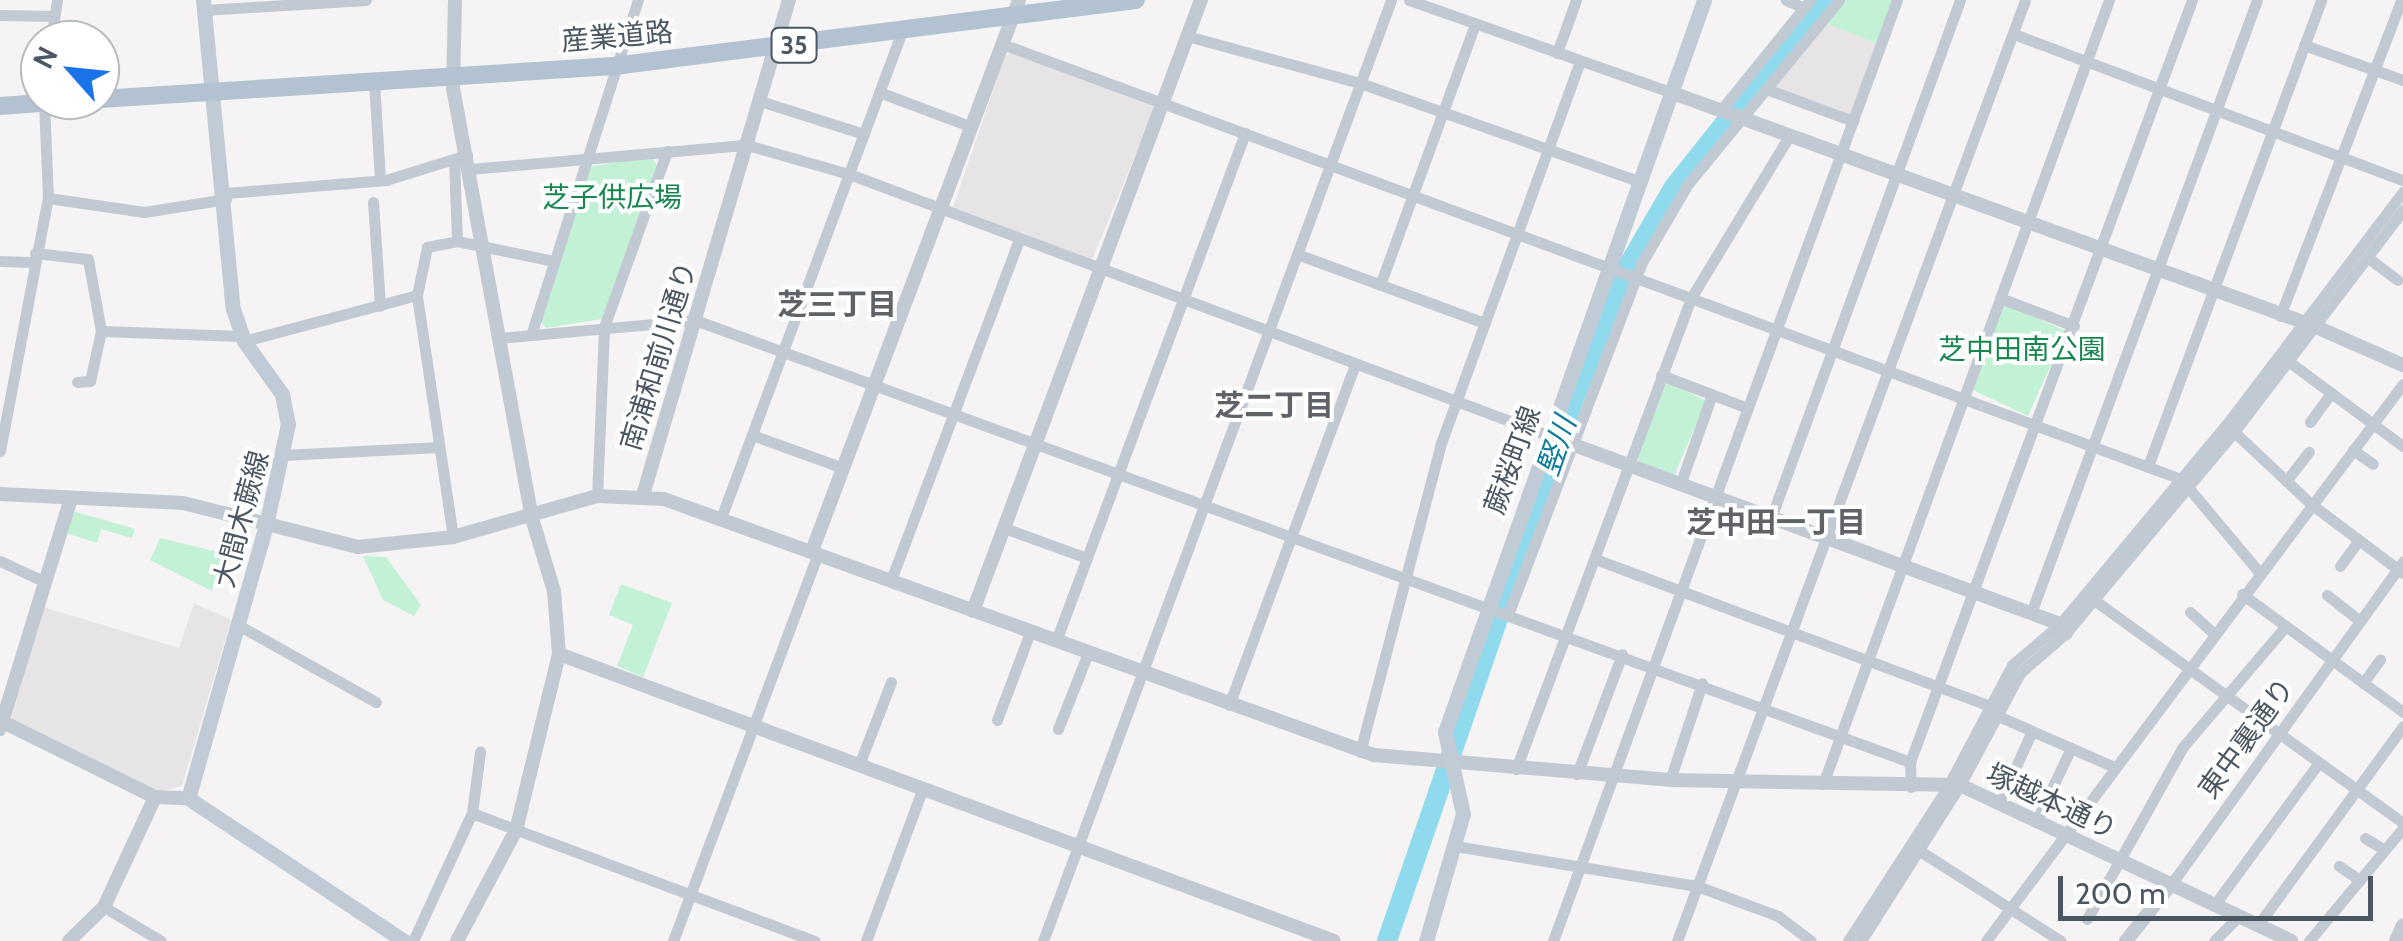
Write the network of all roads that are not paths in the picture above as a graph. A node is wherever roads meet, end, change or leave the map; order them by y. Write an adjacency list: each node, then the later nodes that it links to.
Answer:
1 (57, 0): 26 (street)
2 (366, 0): 23 (street)
3 (454, 0): 40 (street)
4 (637, 0): 38 (street)
5 (789, 0): 34 (street, 南浦和前川通り)
6 (1136, 0): 24 (main road, 産業道路 / 35)
7 (1201, 0): 31 (street)
8 (1391, 0): 43 (street)
9 (1409, 0): 28 (street)
10 (1576, 0): 35 (street)
11 (1704, 0): 48 (main road, 蕨桜町線)
12 (1786, 0): 22 (street)
13 (1839, 0): 44 (street)
14 (1897, 0): 56 (street)
15 (1960, 0): 71 (street)
16 (2025, 0): 30 (street)
17 (2108, 0): 37 (street)
18 (2192, 0): 46 (street)
19 (2258, 0): 52 (street)
20 (2321, 0): 33 (street)
21 (2401, 0): 39 (street)
22 (1807, 4): 54 (street)
23 (204, 5): 45 (main road, 大間木蕨線)
24 (1016, 8): 29 (main road, 産業道路 / 35); 32 (street)
25 (0, 15): 26 (street)
26 (54, 16): 27 (street)
27 (54, 20)
28 (1475, 24): 35 (street); 53 (street)
29 (902, 31): 34 (main road, 産業道路 / 35); 47 (street)
30 (2014, 34): 37 (street); 76 (street)
31 (1188, 36): 43 (street); 51 (street)
32 (1002, 44): 51 (street); 57 (street)
33 (2304, 45): 39 (street); 59 (street)
34 (775, 47): 38 (main road, 産業道路 / 35); 50 (street, 南浦和前川通り)
35 (1557, 53): 36 (street)
36 (1580, 61): 48 (street); 63 (street)
37 (2085, 62): 46 (street); 83 (street)
38 (614, 66): 40 (main road, 産業道路 / 35); 66 (street)
39 (2375, 69): 41 (street); 67 (street)
40 (451, 76): 42 (main road, 産業道路 / 35); 68 (street)
41 (2403, 80)
42 (374, 81): 45 (main road, 産業道路 / 35); 72 (street)
43 (1360, 83): 53 (street); 69 (street)
44 (1766, 89): 54 (street); 56 (street)
45 (213, 91): 49 (main road, 産業道路 / 35); 77 (main road, 大間木蕨線)
46 (2160, 91): 52 (street); 88 (street)
47 (880, 92): 57 (street); 60 (street)
48 (1670, 92): 54 (street); 74 (main road, 蕨桜町線)
49 (120, 98)
50 (760, 101): 60 (street); 62 (street, 南浦和前川通り)
51 (1162, 102): 58 (street); 94 (street)
52 (2218, 110): 59 (street); 96 (street)
53 (1442, 112): 63 (street); 78 (street)
54 (1731, 114): 61 (street); 97 (street)
55 (45, 120): 79 (street)
56 (1852, 122): 65 (street)
57 (972, 128): 81 (street)
58 (1245, 133): 69 (street); 104 (street)
59 (2272, 133): 67 (street); 100 (street)
60 (864, 134): 70 (street)
61 (1789, 136): 65 (street); 102 (street)
62 (747, 145): 64 (street); 70 (street); 107 (street, 南浦和前川通り)
63 (1547, 148): 74 (street); 84 (street)
64 (667, 151): 66 (street); 111 (street)
65 (1840, 154): 71 (street); 112 (street)
66 (585, 158): 68 (street); 93 (street)
67 (2342, 158): 73 (street); 106 (street)
68 (463, 161): 72 (street); 86 (street); 87 (street)
69 (1330, 164): 78 (street); 89 (street)
70 (849, 174): 81 (street); 119 (street)
71 (1896, 174): 76 (street); 118 (street)
72 (380, 180): 77 (street)
73 (2403, 180)
74 (1638, 182): 95 (main road, 蕨桜町線)
75 (2403, 192): 109 (street)
76 (1951, 195): 83 (street); 123 (street)
77 (226, 196): 79 (street); 117 (main road, 大間木蕨線)
78 (1414, 197): 84 (street); 99 (street)
79 (48, 198): 90 (street)
80 (373, 202): 105 (street)
81 (941, 209): 85 (street); 126 (street)
82 (2401, 218): 91 (street)
83 (2027, 224): 88 (street); 103 (street)
84 (1514, 234): 95 (street); 108 (street)
85 (1019, 239): 94 (street); 133 (street)
86 (457, 241): 87 (street); 101 (street)
87 (484, 249): 93 (street); 116 (street)
88 (2102, 252): 96 (street); 110 (street)
89 (1297, 254): 99 (street); 114 (street)
90 (33, 257): 92 (street); 113 (street); 145 (street)
91 (2367, 257): 98 (street); 109 (street)
92 (0, 261)
93 (554, 261): 115 (street)
94 (1100, 269): 104 (street); 140 (street)
95 (1611, 269): 97 (street); 139 (main road, 蕨桜町線)
96 (2157, 272): 100 (street); 142 (street)
97 (1633, 277): 102 (street); 139 (street)
98 (2397, 280)
99 (1380, 285): 108 (street)
100 (2213, 291): 106 (street); 150 (street)
101 (417, 295): 105 (street); 141 (street)
102 (1690, 298): 112 (street); 124 (street)
103 (2000, 298): 110 (street); 130 (street)
104 (1182, 300): 114 (street); 152 (street)
105 (380, 306): 117 (street)
106 (2280, 316): 109 (street)
107 (695, 320): 111 (street); 119 (street); 157 (street, 南浦和前川通り)
108 (1482, 322): 131 (street)
109 (2309, 325): 120 (street); 122 (street); 137 (street)
110 (2074, 326): 136 (street)
111 (604, 327): 115 (street); 158 (street)
112 (1778, 330): 118 (street); 132 (street)
113 (101, 332): 117 (street); 125 (street)
114 (1268, 332): 121 (street); 161 (street)
115 (530, 335): 116 (street)
116 (499, 338): 163 (street)
117 (243, 339): 147 (main road, 大間木蕨線)
118 (1833, 350): 123 (street); 165 (street)
119 (784, 351): 126 (street); 138 (street)
120 (2288, 361): 128 (street); 137 (street)
121 (1355, 365): 131 (street); 168 (street)
122 (2403, 365)
123 (1887, 370): 130 (street); 170 (street)
124 (1661, 375): 129 (street); 149 (street)
125 (77, 382)
126 (875, 383): 133 (street); 151 (street)
127 (2403, 384): 135 (street)
128 (2331, 393): 134 (street); 135 (street)
129 (1712, 394): 132 (street); 154 (street)
130 (1963, 399): 136 (street); 176 (street)
131 (1455, 402): 139 (street); 180 (street)
132 (1748, 408): 159 (street)
133 (954, 412): 140 (street); 181 (street)
134 (2310, 422)
135 (2373, 424): 143 (street); 144 (street)
136 (2036, 426): 142 (street); 184 (street)
137 (2230, 429): 153 (street); 155 (street)
138 (752, 435): 151 (street); 164 (street)
139 (1559, 440): 149 (street); 188 (main road, 蕨桜町線); 188 (street)
140 (1036, 442): 152 (street); 167 (street)
141 (439, 446): 147 (street); 169 (street)
142 (2093, 446): 150 (street); 191 (street)
143 (2403, 446)
144 (2353, 450): 148 (street); 162 (street)
145 (0, 451)
146 (2308, 452): 153 (street)
147 (283, 455): 166 (main road, 大間木蕨線)
148 (2373, 464)
149 (1628, 465): 154 (street); 174 (street)
150 (2148, 466): 155 (street)
151 (843, 468): 172 (street)
152 (1118, 471): 161 (street); 173 (street)
153 (2286, 481): 162 (street)
154 (1680, 484): 159 (street)
155 (2183, 485): 179 (street); 187 (street); 195 (street)
156 (0, 494): 160 (street)
157 (643, 495): 158 (street); 164 (street)
158 (598, 496): 163 (street)
159 (1716, 498): 165 (street); 183 (street)
160 (70, 501): 166 (street); 182 (street)
161 (1205, 503): 168 (street); 209 (street)
162 (2311, 504): 171 (street); 179 (street)
163 (530, 515): 169 (street); 202 (street)
164 (721, 518): 172 (street)
165 (1771, 518): 170 (street)
166 (266, 524): 169 (street); 193 (main road, 大間木蕨線)
167 (1004, 528): 173 (street); 189 (street)
168 (1292, 534): 180 (street); 216 (street)
169 (453, 537)
170 (1826, 538): 176 (street); 196 (street)
171 (2359, 540): 177 (street); 178 (street)
172 (815, 552): 181 (street); 222 (street)
173 (1086, 558): 200 (street)
174 (1595, 559): 183 (street); 199 (street)
175 (0, 561): 182 (street)
176 (1901, 566): 184 (street); 204 (street)
177 (2340, 566)
178 (2401, 568): 192 (street, 東中裏通り)
179 (2259, 572): 185 (street)
180 (1408, 576): 188 (street); 230 (street)
181 (890, 580): 189 (street)
182 (43, 581): 221 (street)
183 (1682, 588): 196 (street); 207 (street)
184 (1975, 592): 191 (street); 213 (street)
185 (2242, 594): 194 (street); 198 (street)
186 (2327, 595): 192 (street)
187 (2094, 600): 195 (street); 208 (street)
188 (1498, 609): 199 (street); 231 (main road, 蕨桜町線)
189 (974, 611): 197 (street)
190 (2190, 612): 198 (street)
191 (2030, 613): 195 (street)
192 (2360, 621): 205 (street, 東中裏通り)
193 (238, 625): 215 (street); 247 (main road, 大間木蕨線)
194 (2286, 626): 205 (street); 214 (street)
195 (2063, 628): 218 (street)
196 (1791, 630): 204 (street); 217 (street)
197 (1030, 632): 200 (street); 220 (street)
198 (2212, 633): 208 (street)
199 (1566, 634): 203 (street); 236 (street)
200 (1056, 641): 201 (street)
201 (1088, 653): 209 (street); 224 (street)
202 (559, 654): 222 (street); 252 (street)
203 (1622, 654): 207 (street); 237 (street)
204 (1866, 658): 213 (street); 226 (street)
205 (2332, 660): 211 (street); 227 (street, 東中裏通り)
206 (2380, 660): 211 (street)
207 (1656, 666): 212 (street); 238 (street)
208 (2186, 668): 214 (street); 235 (street)
209 (1142, 673): 216 (street); 255 (street)
210 (891, 682): 234 (street)
211 (2363, 683): 219 (street)
212 (1702, 684): 217 (street); 239 (street)
213 (1939, 686): 218 (street); 232 (street)
214 (2226, 698): 227 (street); 259 (street)
215 (376, 702)
216 (1229, 705): 230 (street)
217 (1763, 708): 226 (street); 240 (street)
218 (1994, 711): 225 (street); 242 (street)
219 (2403, 712)
220 (997, 720)
221 (2, 726): 246 (street)
222 (753, 726): 234 (street); 265 (street)
223 (2403, 726): 245 (street)
224 (1058, 729)
225 (2032, 731): 228 (street); 248 (street)
226 (1839, 735): 232 (street); 241 (street)
227 (2278, 736): 233 (street); 263 (street, 東中裏通り)
228 (2071, 748): 235 (street); 251 (street)
229 (480, 752): 249 (street)
230 (1360, 752): 231 (street)
231 (1452, 762): 236 (street); 256 (main road, 蕨桜町線)
232 (1910, 762): 243 (street)
233 (2318, 764): 245 (street); 266 (street)
234 (859, 765): 244 (street)
235 (2112, 766): 253 (street)
236 (1516, 770): 237 (street)
237 (1577, 774): 238 (street)
238 (1616, 778): 239 (street); 260 (street)
239 (1670, 780): 240 (street)
240 (1736, 781): 241 (street); 264 (street)
241 (1823, 784): 243 (street)
242 (1954, 786): 243 (street); 248 (street, 塚越本通り); 258 (street); 287 (street)
243 (1910, 787)
244 (922, 788): 255 (street); 280 (street)
245 (2356, 791): 250 (street); 271 (street)
246 (154, 797): 247 (street); 267 (street)
247 (188, 798): 275 (main road)
248 (1999, 804): 251 (street, 塚越本通り)
249 (472, 813): 252 (street); 276 (street)
250 (2402, 821): 257 (street)
251 (2036, 822): 253 (street, 塚越本通り)
252 (516, 830): 265 (street); 277 (street)
253 (2061, 834): 259 (street, 塚越本通り); 268 (street)
254 (2365, 838): 257 (street)
255 (1078, 846): 281 (street); 282 (street)
256 (1455, 846): 260 (street); 283 (main road, 蕨桜町線)
257 (2385, 850): 262 (street)
258 (1920, 851): 268 (street); 288 (street)
259 (2122, 861): 263 (street, 塚越本通り); 270 (street)
260 (1580, 866): 264 (street); 284 (street)
261 (2339, 866): 262 (street)
262 (2360, 880): 294 (street)
263 (2172, 884): 266 (street, 塚越本通り); 291 (street, 東中裏通り)
264 (1697, 886): 285 (street); 286 (street)
265 (690, 895): 278 (street); 279 (street)
266 (2215, 904): 269 (street, 塚越本通り)
267 (104, 908): 273 (street); 274 (street)
268 (2009, 908): 289 (street); 290 (street)
269 (2239, 916): 271 (street, 塚越本通り); 292 (street)
270 (2087, 918)
271 (2258, 925): 293 (street, 塚越本通り)
272 (2403, 926): 295 (street)
273 (69, 941)
274 (161, 941)
275 (404, 941)
276 (413, 941)
277 (457, 941)
278 (674, 941)
279 (815, 941)
280 (866, 941)
281 (1044, 941)
282 (1334, 941)
283 (1426, 941)
284 (1553, 941)
285 (1677, 941)
286 (1811, 941)
287 (1848, 941)
288 (1861, 941)
289 (1986, 941)
290 (2060, 941)
291 (2126, 941)
292 (2214, 941)
293 (2290, 941)
294 (2309, 941)
295 (2396, 941)

